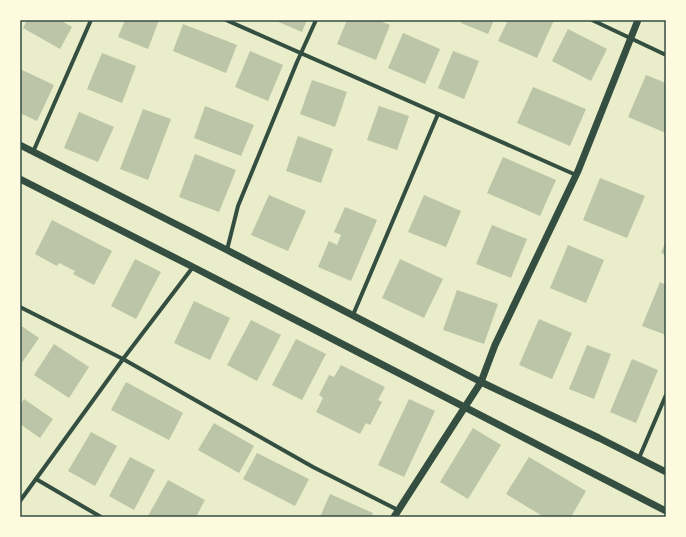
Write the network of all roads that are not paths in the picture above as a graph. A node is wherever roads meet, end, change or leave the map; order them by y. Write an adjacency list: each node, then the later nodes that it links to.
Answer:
1 (91, 20): 11 (street)
2 (226, 20): 7 (street)
3 (316, 20): 7 (street)
4 (592, 20): 6 (street)
5 (638, 20): 6 (street)
6 (631, 38): 8 (street); 12 (street)
7 (301, 53): 9 (street); 14 (street)
8 (666, 55)
9 (438, 114): 12 (street); 17 (street)
10 (20, 145): 11 (street)
11 (33, 152): 14 (street)
12 (576, 175): 19 (street)
13 (20, 179): 15 (street)
14 (227, 250): 17 (street)
15 (193, 267): 18 (street); 21 (street)
16 (20, 307): 18 (street)
17 (352, 316): 19 (street)
18 (123, 359): 24 (street); 26 (street)
19 (481, 382): 21 (street); 22 (street)
20 (666, 395): 22 (street)
21 (465, 406): 26 (street); 27 (street)
22 (639, 458): 23 (street)
23 (663, 471)
24 (36, 479): 25 (street); 28 (street)
25 (20, 501)
26 (398, 510): 29 (street)
27 (666, 511)
28 (101, 517)
29 (394, 517)

